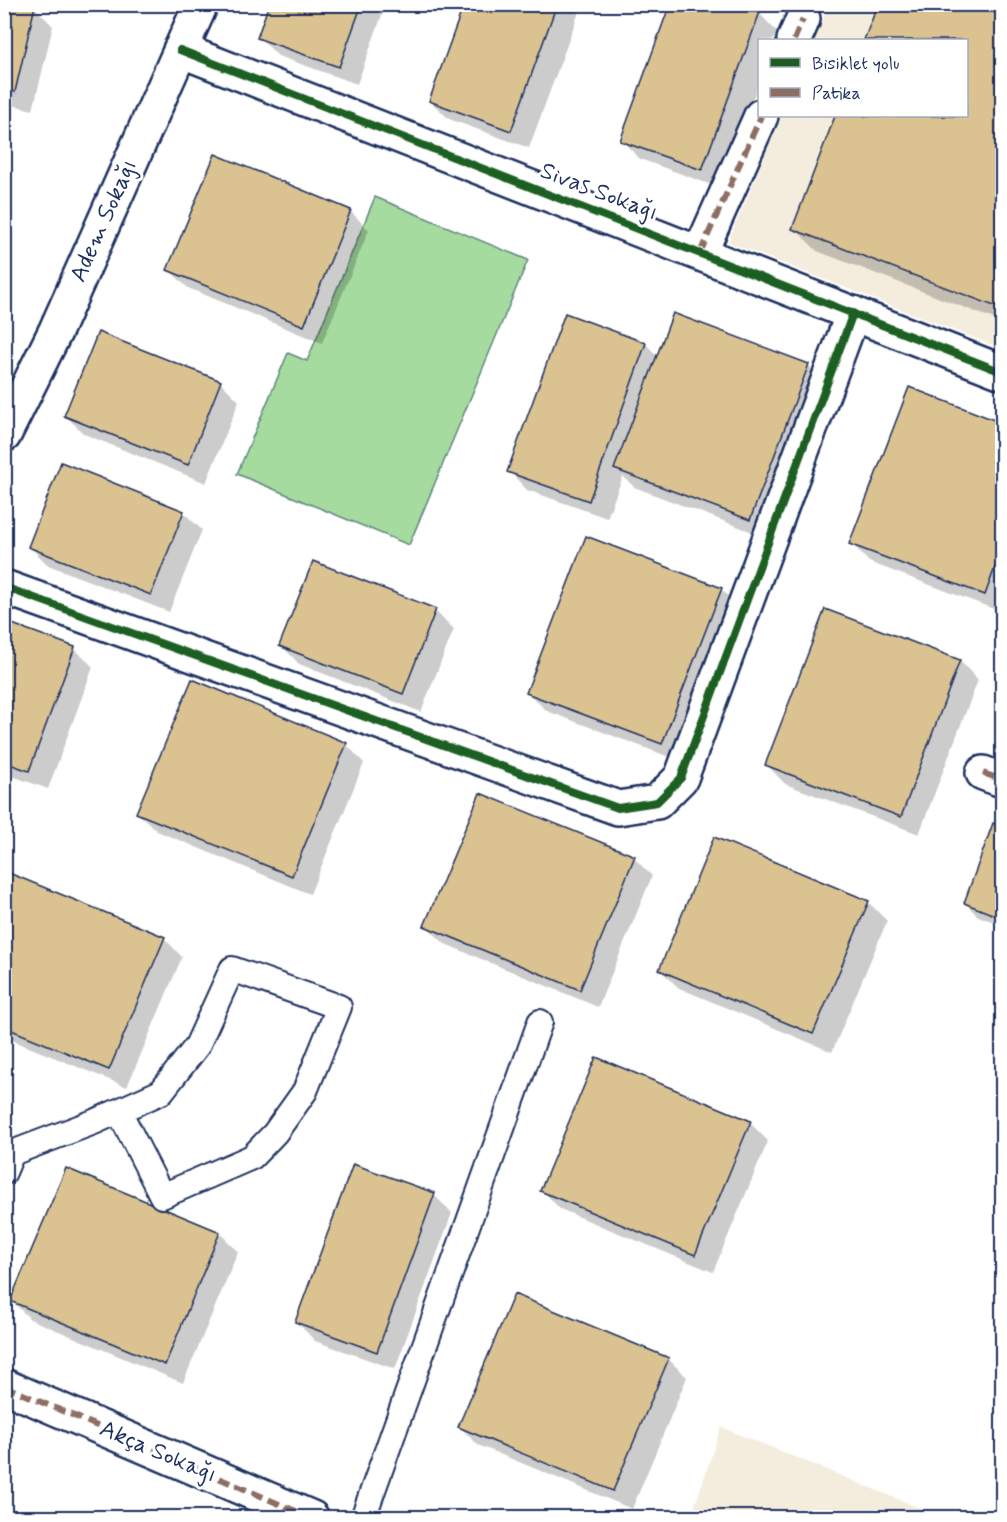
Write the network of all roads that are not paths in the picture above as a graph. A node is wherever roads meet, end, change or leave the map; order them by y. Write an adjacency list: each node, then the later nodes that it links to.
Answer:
1 (201, 4): 2 (street, Adem Sokağı)
2 (180, 50): 4 (street, Sivas Sokağı); 7 (street, Adem Sokağı)
3 (761, 117): 4 (street)
4 (700, 253): 5 (street, Sivas Sokağı)
5 (853, 312): 6 (street, Sivas Sokağı); 8 (street)
6 (1002, 372)
7 (4, 435)
8 (4, 586)
9 (540, 1022): 14 (lane)
10 (119, 1111): 10 (lane); 11 (lane)
11 (4, 1172)
12 (4, 1386): 13 (street, Akça Sokağı)
13 (312, 1518)
14 (363, 1518)

